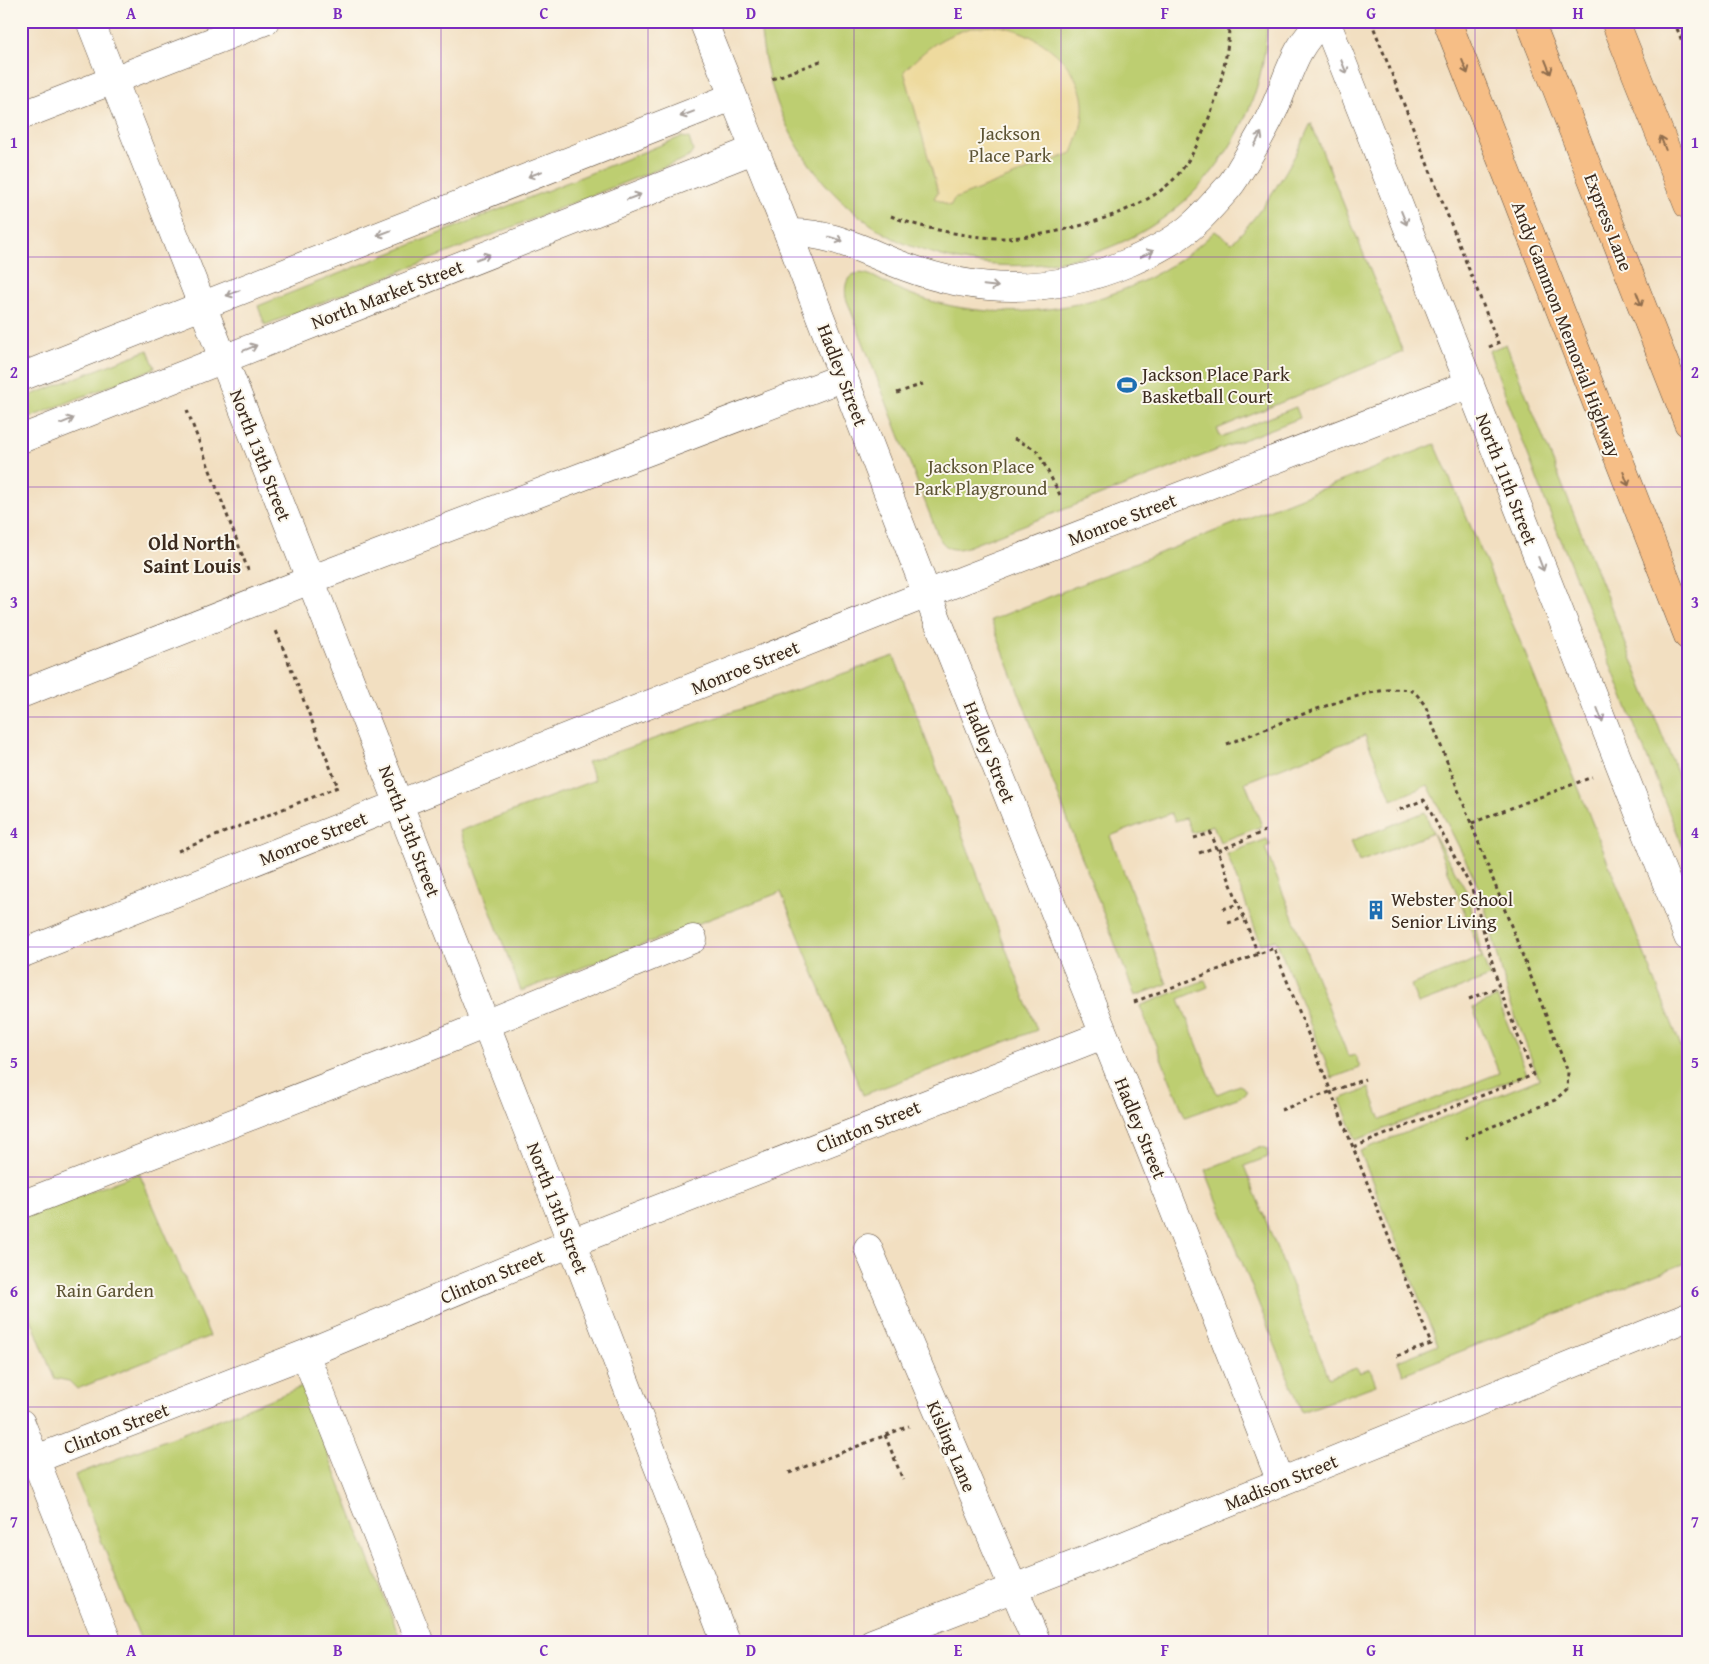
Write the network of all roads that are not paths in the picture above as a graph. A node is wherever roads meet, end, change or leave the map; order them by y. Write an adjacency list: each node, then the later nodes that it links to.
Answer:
1 (90, 21): 8 (street, North 13th Street)
2 (265, 21): 8 (street)
3 (1324, 21): 13 (street, one-way to 3); 18 (street, North 11th Street, one-way to 18)
4 (1447, 21): 23 (highway, Andy Gammon Memorial Highway, one-way to 23)
5 (1530, 21): 19 (highway, Express Lane, one-way to 19)
6 (1616, 21): 12 (highway, one-way to 6)
7 (705, 22): 9 (street, Hadley Street)
8 (113, 80): 10 (street); 14 (street, North 13th Street)
9 (732, 97): 11 (street, Hadley Street); 14 (street, one-way to 14)
10 (21, 116)
11 (753, 150): 13 (street, Hadley Street); 15 (street, North Market Street, one-way to 11)
12 (1688, 205)
13 (788, 233): 17 (street, Hadley Street)
14 (202, 305): 15 (street, North 13th Street); 16 (street)
15 (223, 359): 20 (street, North Market Street, one-way to 15); 21 (street, North 13th Street)
16 (21, 376)
17 (844, 377): 21 (street); 22 (street, Hadley Street)
18 (1470, 384): 22 (street, Monroe Street); 26 (street, North 11th Street, one-way to 26)
19 (1688, 423)
20 (21, 439)
21 (310, 580): 24 (street); 25 (street, North 13th Street)
22 (927, 594): 25 (street, Monroe Street); 30 (street, Hadley Street)
23 (1688, 636)
24 (21, 694)
25 (399, 804): 28 (street, Monroe Street); 29 (street, North 13th Street)
26 (1688, 937)
27 (693, 939): 29 (street)
28 (21, 954)
29 (486, 1024): 31 (street); 32 (street, North 13th Street)
30 (1103, 1035): 32 (street, Clinton Street); 38 (street, Hadley Street)
31 (21, 1205)
32 (571, 1243): 35 (street, Clinton Street); 42 (street, North 13th Street)
33 (868, 1248): 39 (street, Kisling Lane)
34 (1688, 1317): 38 (street, Madison Street)
35 (305, 1354): 37 (street, Clinton Street); 41 (street)
36 (21, 1423): 37 (street)
37 (28, 1462): 40 (street)
38 (1281, 1482): 39 (street, Madison Street)
39 (1013, 1587): 43 (street, Madison Street); 44 (street, Kisling Lane)
40 (108, 1643)
41 (420, 1643)
42 (726, 1643)
43 (872, 1643)
44 (1037, 1643)

